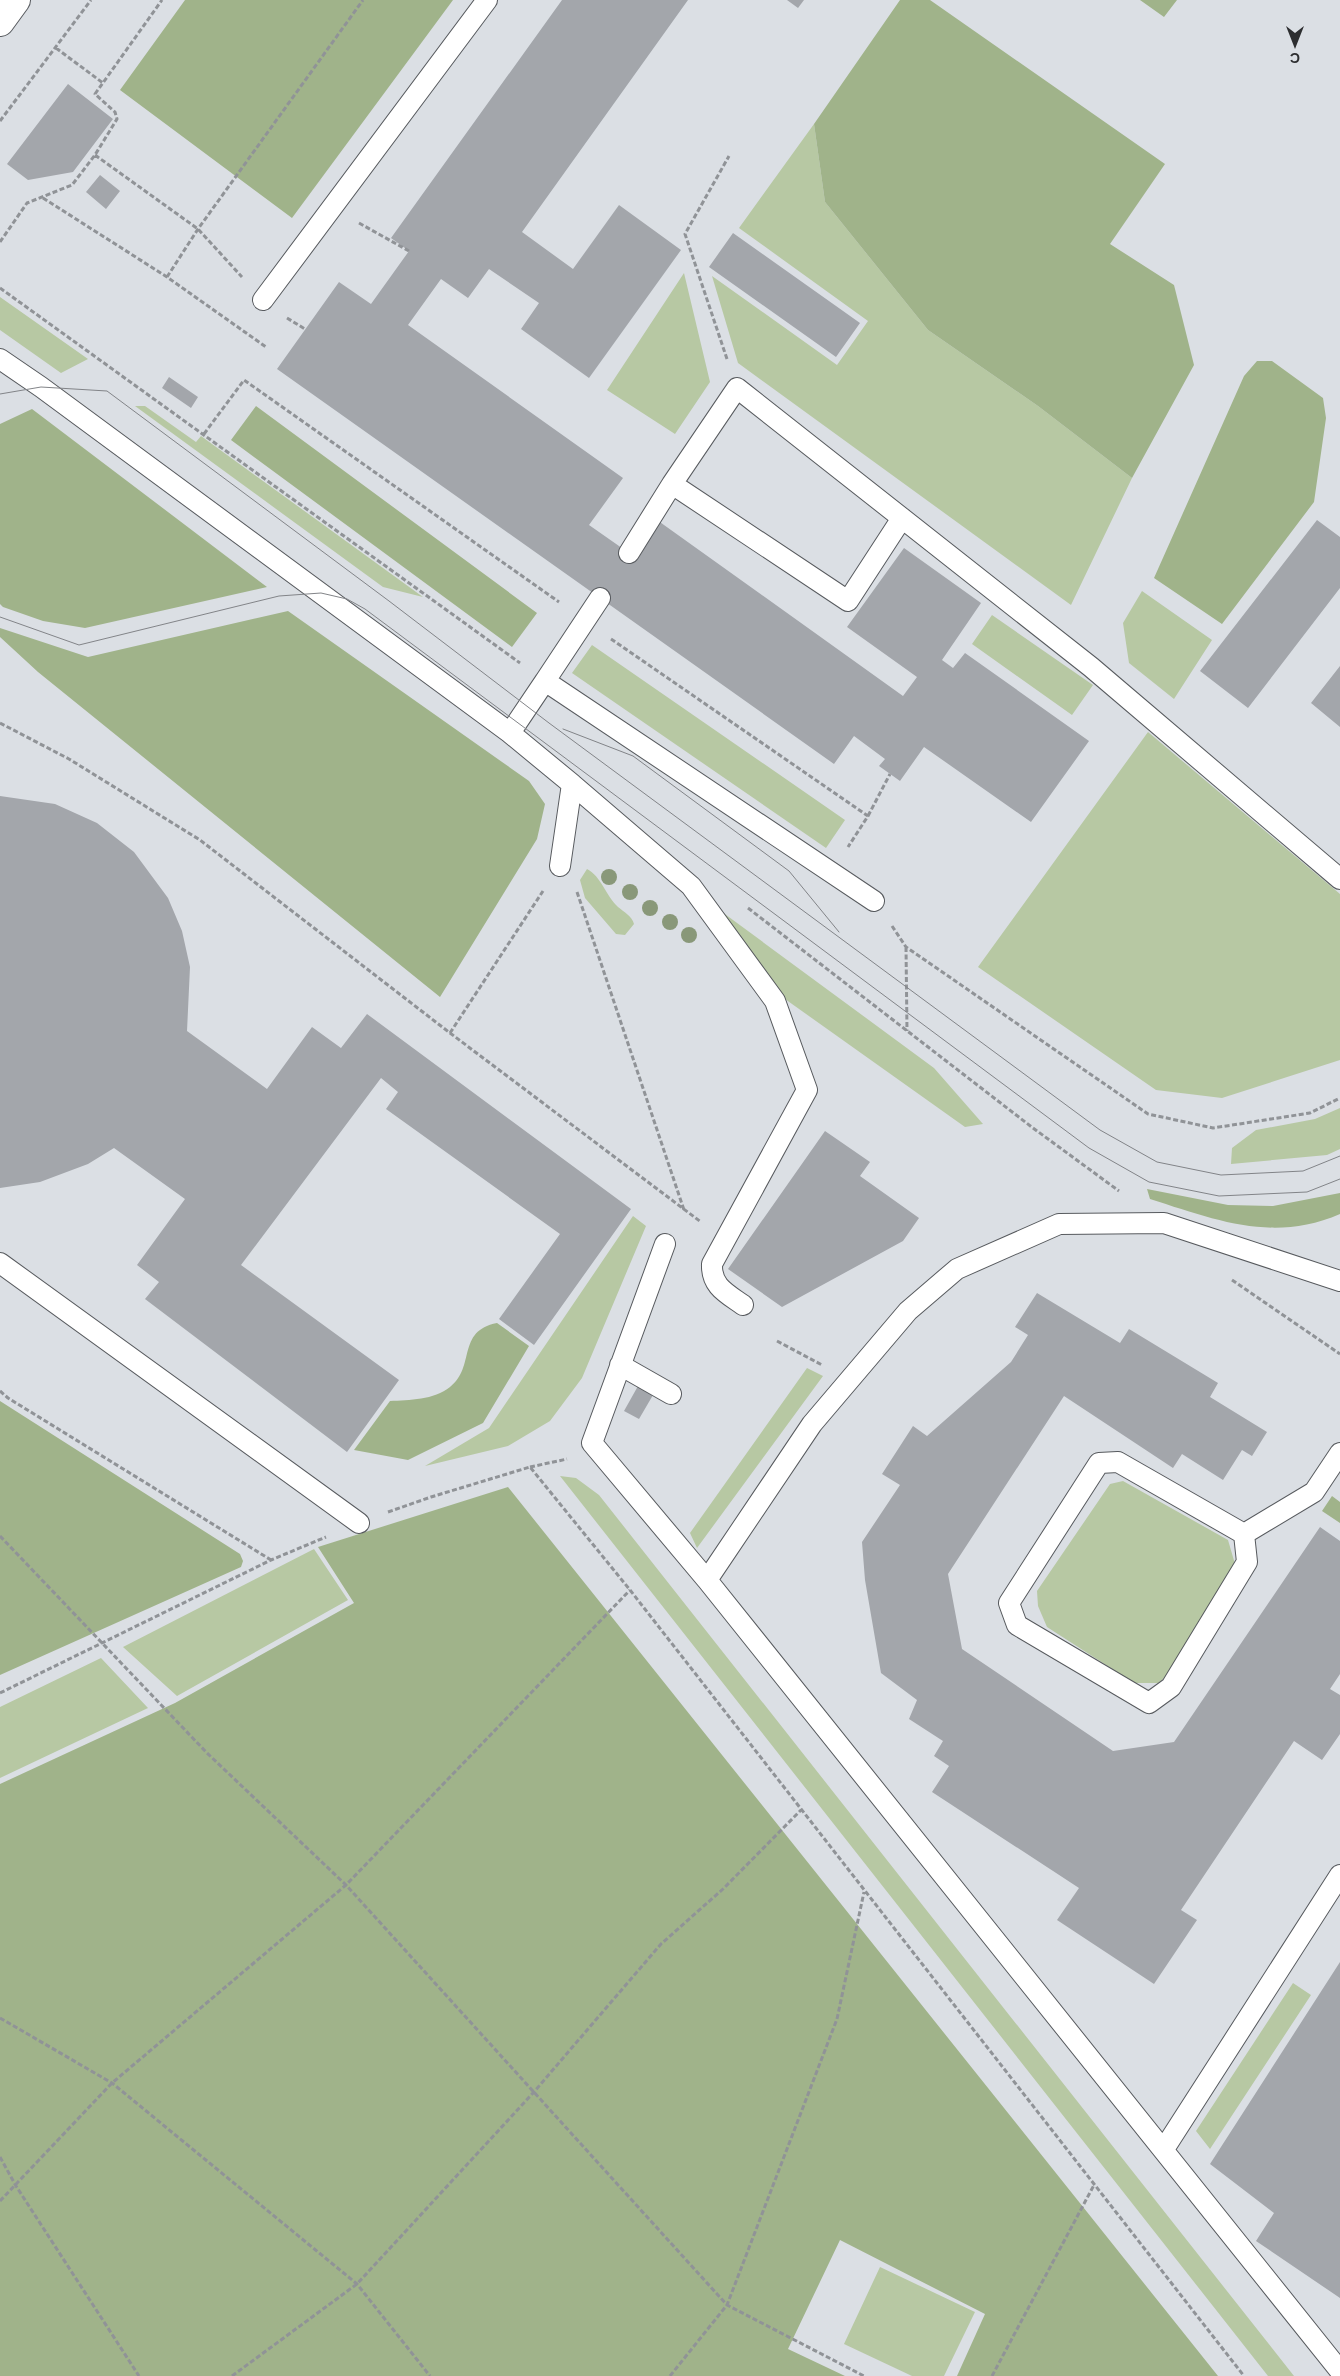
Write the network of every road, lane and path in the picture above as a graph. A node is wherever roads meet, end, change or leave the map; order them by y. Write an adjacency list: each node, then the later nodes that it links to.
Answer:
1 (16, 0): 6 (main road)
2 (91, 0): 7 (path)
3 (162, 0): 8 (path)
4 (363, 0): 14 (path)
5 (487, 0): 19 (lane)
6 (0, 22)
7 (56, 48): 8 (path); 9 (path)
8 (103, 83): 10 (path)
9 (0, 121)
10 (95, 155): 12 (path); 14 (path)
11 (730, 156): 22 (path)
12 (42, 197): 15 (path); 17 (path)
13 (354, 220): 16 (path)
14 (198, 228): 17 (path); 19 (path)
15 (0, 242)
16 (409, 251)
17 (167, 277): 20 (path)
18 (0, 288): 23 (path)
19 (263, 300)
20 (266, 348)
21 (0, 359): 31 (lane)
22 (737, 388): 24 (lane); 25 (lane)
23 (204, 434): 28 (path); 29 (path)
24 (672, 484): 25 (lane); 26 (lane)
25 (902, 518): 37 (lane)
26 (629, 553)
27 (600, 598): 28 (lane)
28 (586, 621): 29 (lane); 34 (path)
29 (544, 681): 31 (lane); 36 (lane)
30 (0, 723): 43 (path)
31 (510, 733): 33 (lane)
32 (890, 774): 34 (path)
33 (572, 784): 35 (lane); 50 (lane)
34 (868, 816): 36 (path)
35 (560, 866): 43 (path)
36 (830, 873): 39 (lane)
37 (1340, 879)
38 (575, 887): 43 (path)
39 (874, 901): 41 (path)
40 (744, 904): 42 (path)
41 (906, 947): 42 (path); 44 (path)
42 (907, 1031): 45 (path)
43 (450, 1033)
44 (1340, 1098)
45 (1164, 1223): 49 (lane); 62 (lane)
46 (665, 1244): 54 (lane)
47 (0, 1263): 58 (lane)
48 (1224, 1274): 52 (path)
49 (1340, 1281)
50 (743, 1305)
51 (777, 1341): 53 (path)
52 (1340, 1354)
53 (812, 1359)
54 (620, 1365): 56 (lane); 62 (lane)
55 (0, 1391): 61 (path)
56 (671, 1394)
57 (1340, 1453): 59 (lane)
58 (359, 1523): 61 (path); 63 (path)
59 (1244, 1534): 59 (lane)
60 (0, 1536): 64 (path)
61 (271, 1560): 64 (path)
62 (707, 1580): 73 (lane)
63 (630, 1590): 66 (path); 68 (path)
64 (104, 1644): 65 (path); 68 (path)
65 (0, 1693)
66 (801, 1810): 69 (path); 72 (path)
67 (1340, 1875): 73 (lane)
68 (346, 1885): 71 (path); 72 (path)
69 (865, 1892): 75 (path); 79 (path)
70 (0, 2018): 71 (path)
71 (112, 2083): 76 (path); 78 (path)
72 (533, 2093): 78 (path); 79 (path)
73 (1164, 2149): 80 (lane)
74 (0, 2157): 76 (path)
75 (1094, 2185): 86 (path); 87 (path)
76 (16, 2186): 77 (path); 81 (path)
77 (0, 2201)
78 (357, 2284): 82 (path); 83 (path)
79 (727, 2305): 84 (path); 85 (path)
80 (1340, 2371)
81 (139, 2376)
82 (232, 2376)
83 (430, 2376)
84 (670, 2376)
85 (864, 2376)
86 (992, 2376)
87 (1244, 2376)

